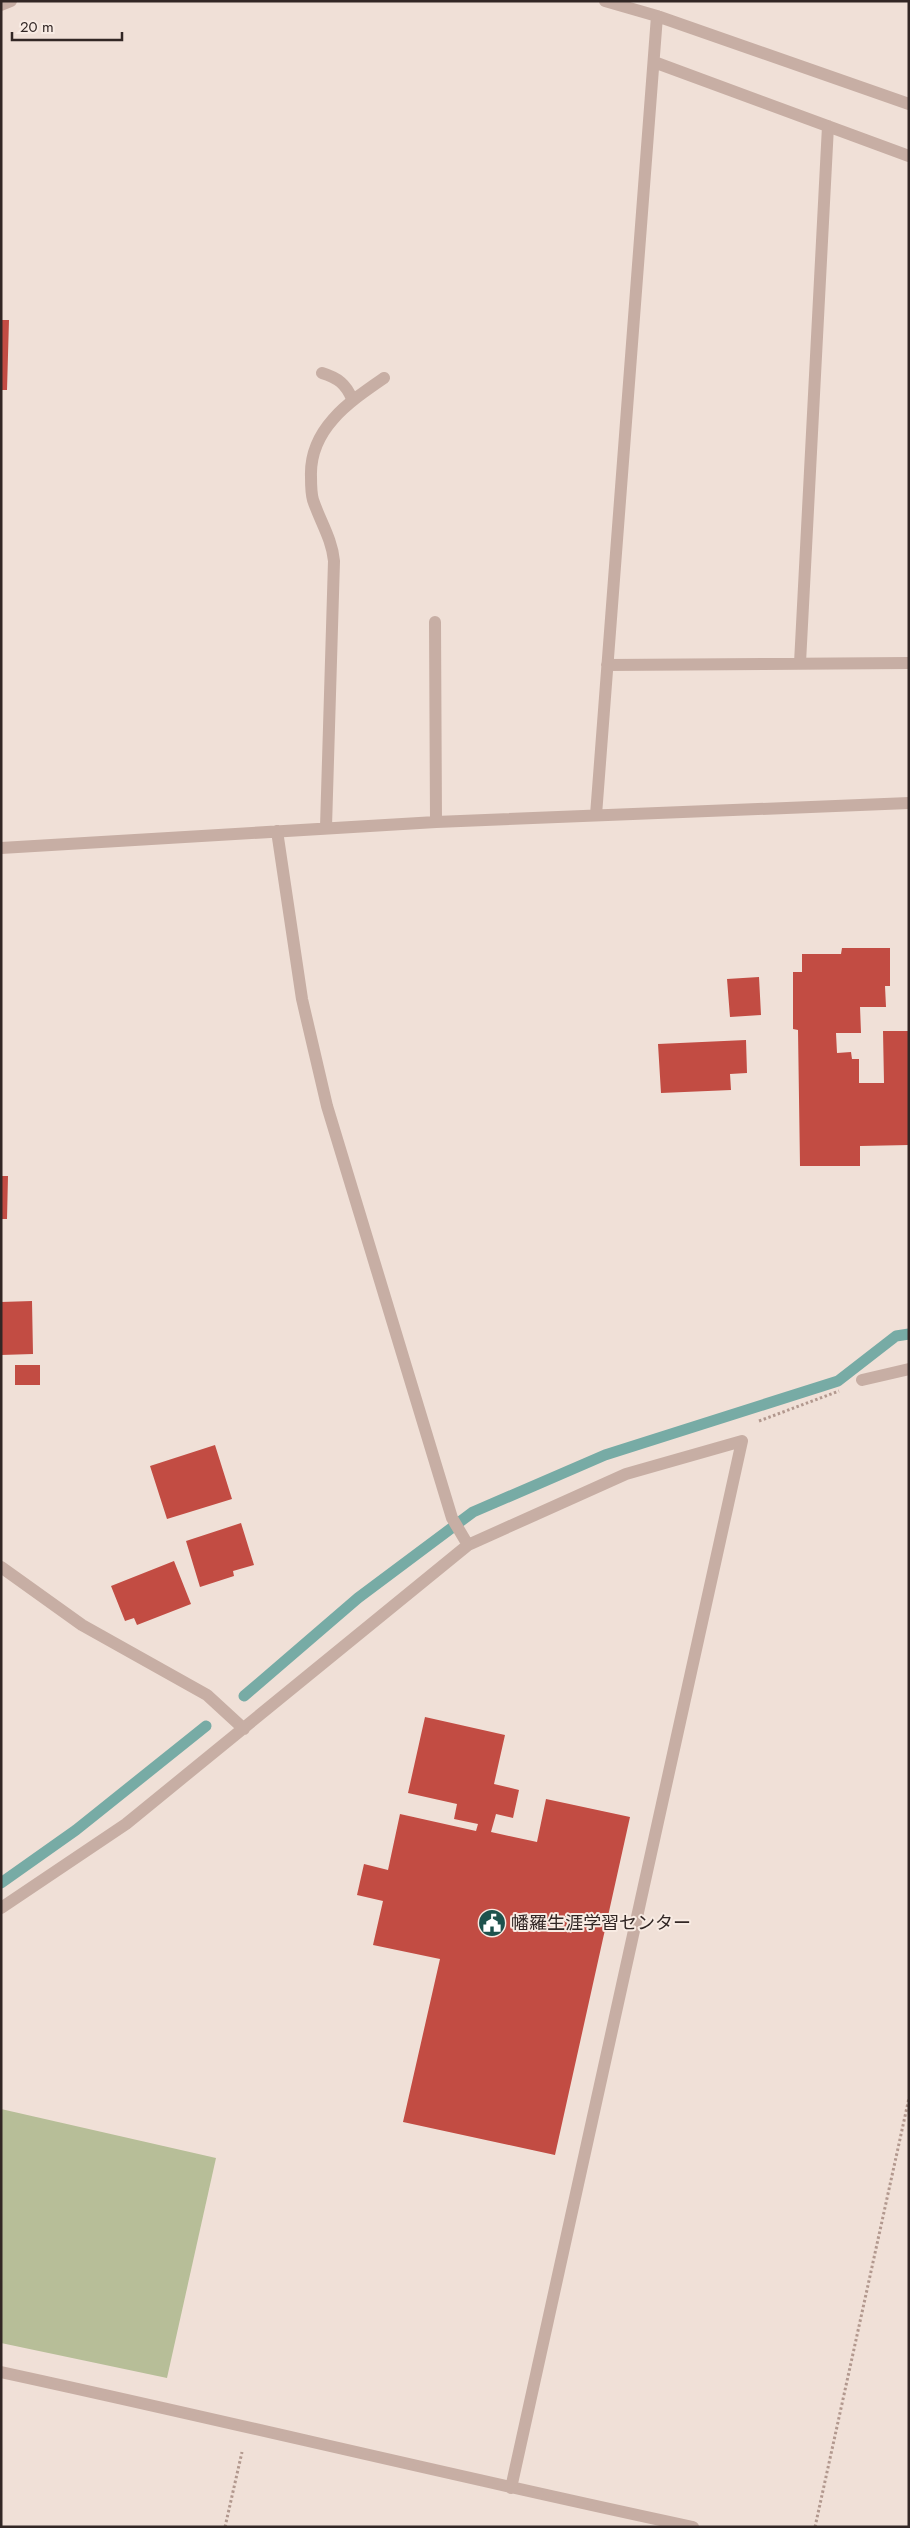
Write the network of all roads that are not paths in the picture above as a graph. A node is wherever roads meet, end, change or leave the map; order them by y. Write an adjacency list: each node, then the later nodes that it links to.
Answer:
1 (11, 1): 3 (street)
2 (605, 1): 4 (street)
3 (1, 5)
4 (657, 16): 5 (street); 6 (street)
5 (654, 62): 7 (street); 15 (street)
6 (909, 104)
7 (828, 126): 8 (street); 13 (street)
8 (909, 156)
9 (322, 373): 11 (street)
10 (384, 378): 11 (street)
11 (352, 400): 19 (street)
12 (435, 622): 18 (street)
13 (800, 663): 14 (street); 15 (street)
14 (909, 663)
15 (607, 666): 17 (street)
16 (909, 803): 17 (street)
17 (596, 815): 18 (street)
18 (436, 822): 19 (street)
19 (326, 827): 20 (street)
20 (277, 831): 21 (street); 24 (street)
21 (1, 848)
22 (909, 1368): 23 (street)
23 (862, 1380)
24 (468, 1545): 26 (street); 29 (street)
25 (1, 1567): 26 (street)
26 (244, 1729): 27 (street)
27 (1, 1908)
28 (1, 2372): 29 (street)
29 (511, 2488): 30 (street)
30 (692, 2527)

